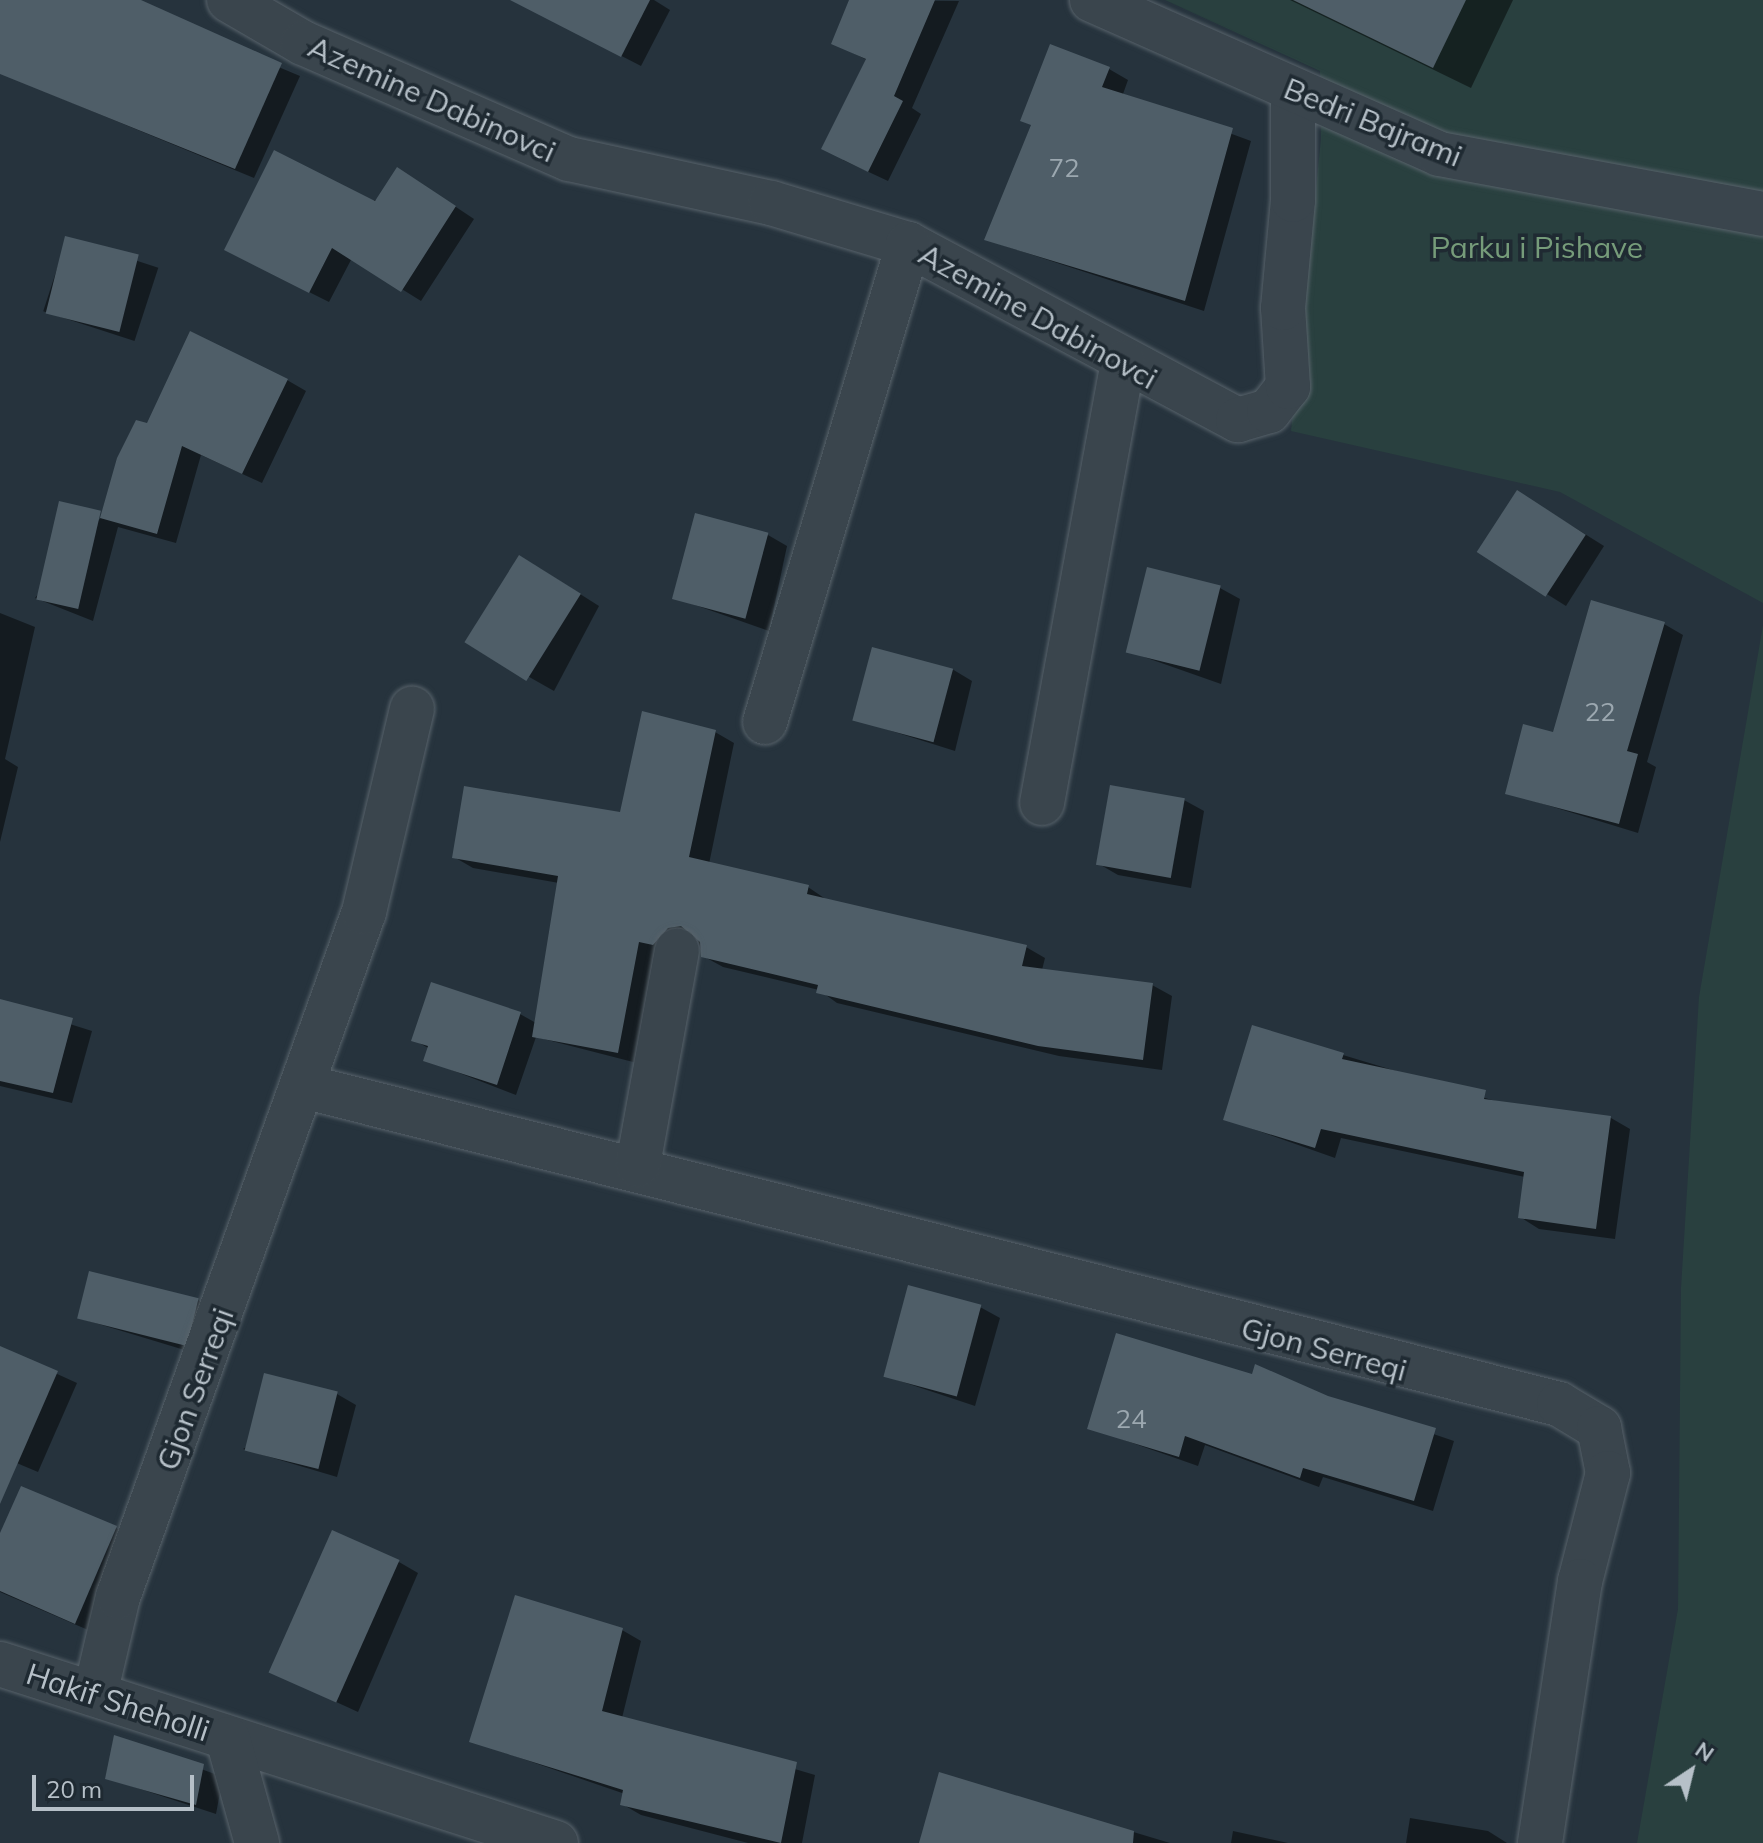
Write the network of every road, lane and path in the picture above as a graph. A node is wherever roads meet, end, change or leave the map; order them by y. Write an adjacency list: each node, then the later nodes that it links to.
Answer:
1 (229, 0): 5 (street, Azemine Dabinovci)
2 (1092, 0): 3 (street, Bedri Bajrami)
3 (1293, 91): 4 (street, Bedri Bajrami); 6 (street, Azemine Dabinovci)
4 (1763, 214)
5 (908, 244): 6 (street, Azemine Dabinovci); 8 (street)
6 (1123, 362): 9 (street)
7 (412, 709): 11 (street, Gjon Serreqi)
8 (765, 722)
9 (1042, 803)
10 (677, 951): 12 (street)
11 (307, 1087): 12 (street, Gjon Serreqi); 14 (street, Gjon Serreqi)
12 (638, 1165): 18 (street, Gjon Serreqi)
13 (0, 1664): 14 (street, Hakif Sheholli)
14 (95, 1694): 15 (street, Hakif Sheholli)
15 (228, 1739): 16 (street); 17 (street, Hakif Sheholli)
16 (257, 1843)
17 (556, 1843)
18 (1540, 1843)

